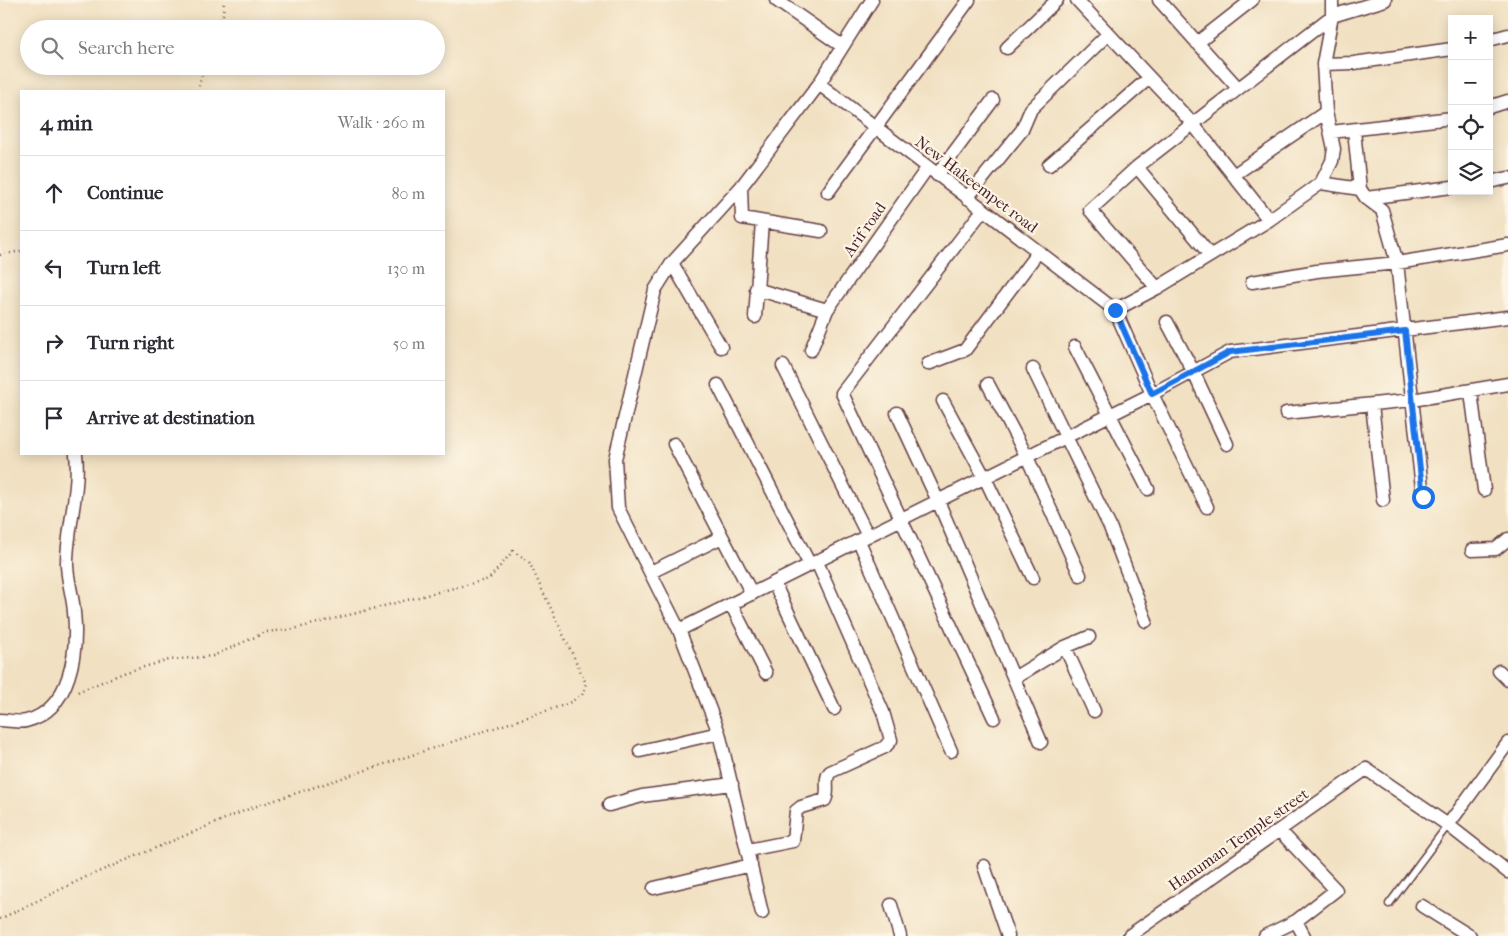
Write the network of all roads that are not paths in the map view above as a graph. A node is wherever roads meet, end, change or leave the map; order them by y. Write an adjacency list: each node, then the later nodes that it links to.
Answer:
1 (776, 0): 15 (street)
2 (872, 0): 15 (street)
3 (969, 0): 28 (street)
4 (1057, 0): 16 (street)
5 (1076, 0): 11 (street)
6 (1159, 0): 14 (street)
7 (1252, 0): 14 (street)
8 (1332, 0): 10 (street)
9 (1385, 0): 10 (street)
10 (1337, 14): 18 (street); 21 (street)
11 (1107, 34): 19 (street); 41 (street)
12 (1508, 35): 13 (street)
13 (1493, 39)
14 (1197, 43): 21 (street)
15 (842, 46): 20 (street)
16 (1007, 48)
17 (1448, 50): 18 (street)
18 (1327, 63): 25 (street)
19 (1149, 78): 27 (street); 30 (street)
20 (819, 84): 28 (street, New Hakeempet road); 37 (street)
21 (1238, 88): 27 (street)
22 (993, 100): 32 (street, Arif road)
23 (1508, 101): 24 (street)
24 (1493, 106)
25 (1326, 112): 29 (street); 33 (street)
26 (1448, 118): 29 (street)
27 (1192, 123): 31 (street); 33 (street)
28 (875, 127): 32 (street, New Hakeempet road); 40 (street)
29 (1343, 131): 36 (street); 39 (street)
30 (1049, 166)
31 (1137, 167): 48 (street); 52 (street)
32 (932, 171): 41 (street, New Hakeempet road); 54 (street, Arif road)
33 (1235, 174): 43 (street)
34 (1508, 178): 35 (street)
35 (1493, 181)
36 (1328, 184): 39 (street); 43 (street)
37 (741, 187): 44 (street); 49 (street)
38 (1448, 187): 39 (street)
39 (1358, 191): 50 (street)
40 (828, 192)
41 (967, 198): 42 (street, New Hakeempet road)
42 (983, 210): 47 (street, New Hakeempet road); 90 (street)
43 (1269, 220): 48 (street)
44 (762, 222): 45 (street); 53 (street)
45 (822, 231)
46 (1508, 244): 50 (street)
47 (1038, 252): 57 (street, New Hakeempet road); 63 (street)
48 (1210, 256): 52 (street)
49 (672, 263): 60 (street); 96 (street)
50 (1397, 263): 51 (street); 59 (street)
51 (1252, 282)
52 (1157, 288): 57 (street)
53 (756, 289): 54 (street); 55 (street)
54 (827, 310): 62 (street, Arif road)
55 (754, 317)
56 (1508, 317): 59 (street)
57 (1118, 318): 71 (street)
58 (1168, 322): 66 (street)
59 (1405, 331): 66 (street); 72 (street)
60 (720, 347)
61 (1075, 347): 77 (street)
62 (811, 350)
63 (928, 364)
64 (783, 366): 92 (street)
65 (1033, 368): 78 (street)
66 (1193, 371): 71 (street); 80 (street)
67 (988, 384): 82 (street)
68 (1508, 384): 70 (street)
69 (718, 385): 95 (street)
70 (1471, 392): 72 (street); 85 (street)
71 (1152, 394): 77 (street); 89 (street)
72 (1412, 400): 74 (street); 86 (street)
73 (943, 401): 83 (street)
74 (1372, 405): 76 (street); 87 (street)
75 (897, 413): 88 (street)
76 (1286, 413)
77 (1109, 416): 78 (street); 84 (street)
78 (1067, 437): 82 (street); 102 (street)
79 (674, 444): 91 (street)
80 (1227, 444)
81 (76, 455): 113 (street)
82 (1027, 457): 83 (street); 97 (street)
83 (985, 478): 88 (street); 98 (street)
84 (1148, 489)
85 (1484, 490)
86 (1423, 497)
87 (1383, 500)
88 (938, 501): 90 (street); 108 (street)
89 (1207, 507)
90 (900, 520): 92 (street); 112 (street)
91 (722, 537): 96 (street); 100 (street)
92 (863, 538): 95 (street); 118 (street)
93 (1508, 539): 94 (street)
94 (1472, 550)
95 (813, 563): 99 (street); 123 (street)
96 (651, 572): 103 (street)
97 (1080, 575)
98 (1033, 578)
99 (774, 583): 100 (street); 110 (street)
100 (752, 594): 101 (street)
101 (731, 604): 103 (street); 107 (street)
102 (1146, 621)
103 (679, 630): 114 (street)
104 (1089, 637): 105 (street)
105 (1065, 647): 108 (street); 111 (street)
106 (1499, 670): 109 (street)
107 (766, 673)
108 (1014, 678): 115 (street)
109 (1508, 680)
110 (834, 708)
111 (1094, 711)
112 (994, 718)
113 (0, 720)
114 (719, 733): 117 (street); 119 (street)
115 (1041, 742)
116 (1508, 743): 121 (street)
117 (640, 751)
118 (952, 751)
119 (732, 784): 120 (street); 123 (street)
120 (609, 805)
121 (1448, 825): 122 (street, Hanuman Temple street); 126 (street); 128 (lane)
122 (1279, 830): 132 (street); 135 (street, Hanuman Temple street)
123 (748, 850): 124 (street)
124 (751, 865): 127 (street); 131 (street)
125 (984, 866): 134 (street)
126 (1508, 872)
127 (654, 888)
128 (1389, 904)
129 (891, 905): 133 (street)
130 (1422, 906): 138 (street)
131 (762, 913)
132 (1296, 921): 136 (street); 137 (street)
133 (900, 936)
134 (1008, 936)
135 (1128, 936)
136 (1266, 936)
137 (1304, 936)
138 (1470, 936)

